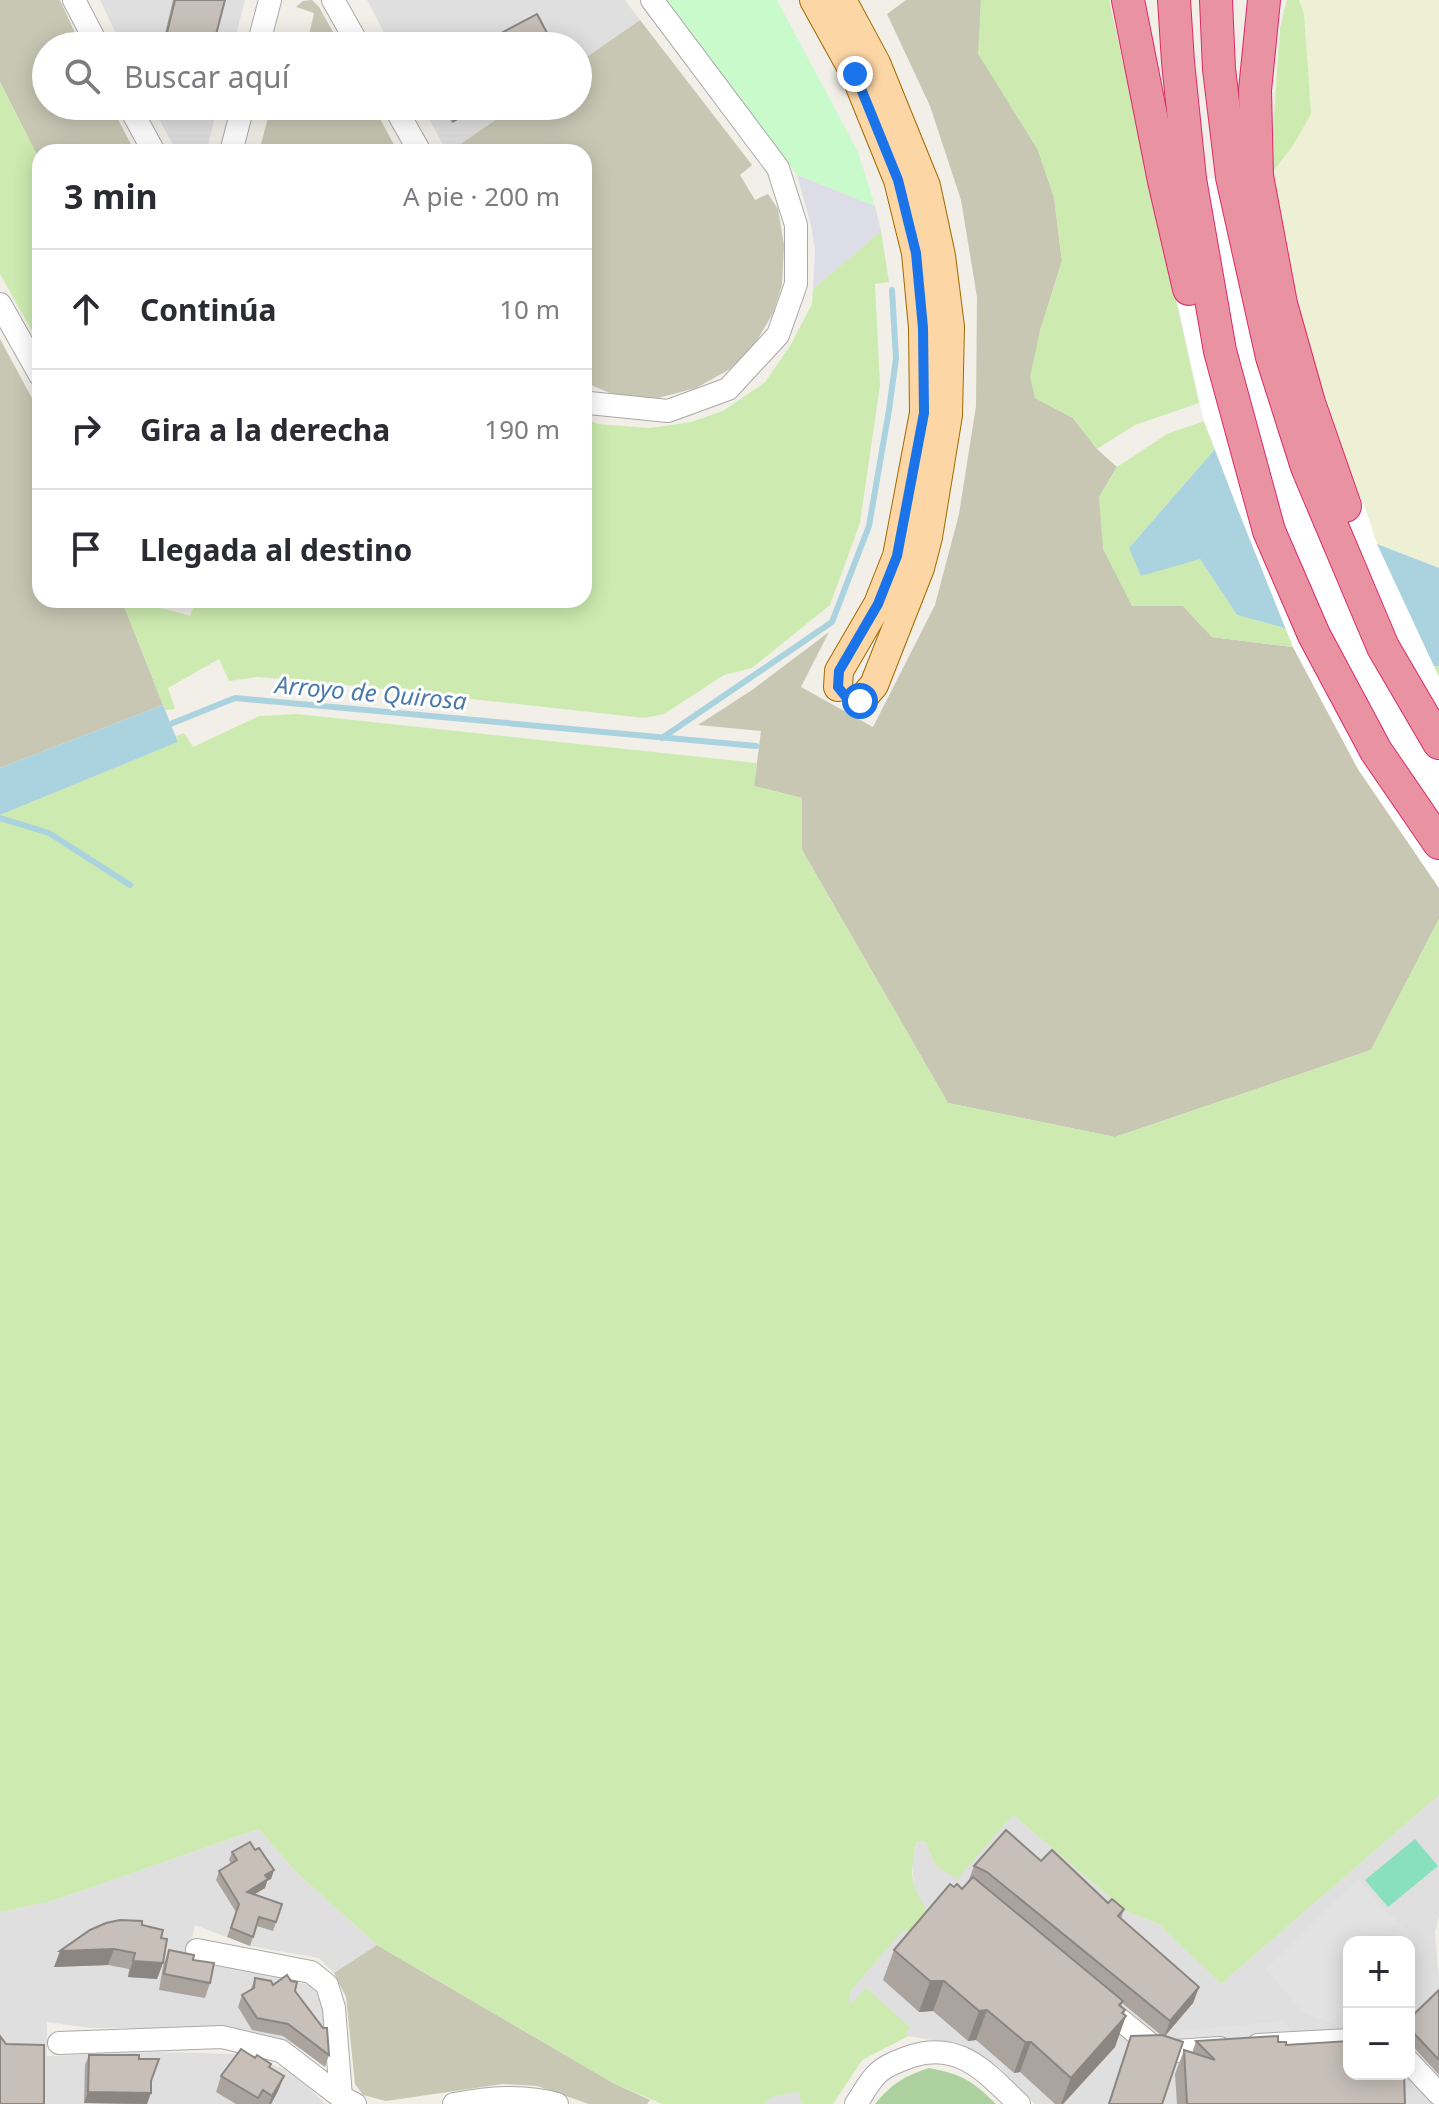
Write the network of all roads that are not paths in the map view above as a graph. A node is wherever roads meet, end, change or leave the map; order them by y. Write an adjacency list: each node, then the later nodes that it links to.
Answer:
1 (74, 0): 11 (street)
2 (270, 0): 12 (street)
3 (333, 0): 13 (street)
4 (652, 0): 24 (street)
5 (814, 0): 6 (main road)
6 (842, 0)
7 (1128, 0): 21 (highway)
8 (1174, 0): 21 (highway)
9 (1216, 0): 20 (highway)
10 (1264, 0): 20 (highway)
11 (91, 32)
12 (262, 32)
13 (351, 32)
14 (137, 120): 17 (street)
15 (239, 120): 18 (street)
16 (402, 120): 19 (street)
17 (150, 144)
18 (233, 144)
19 (415, 144)
20 (1245, 177): 25 (highway); 26 (highway)
21 (1177, 180): 27 (highway)
22 (0, 304): 23 (street)
23 (32, 361)
24 (592, 403)
25 (1439, 725)
26 (1439, 743)
27 (1439, 843)
28 (197, 1950): 34 (street)
29 (1089, 1995): 30 (street)
30 (1343, 2040)
31 (59, 2043): 34 (street)
32 (1415, 2068): 33 (street)
33 (1439, 2094)
34 (348, 2100)
35 (454, 2104): 36 (street)
36 (557, 2104)
37 (856, 2104): 38 (street)
38 (1019, 2104)

